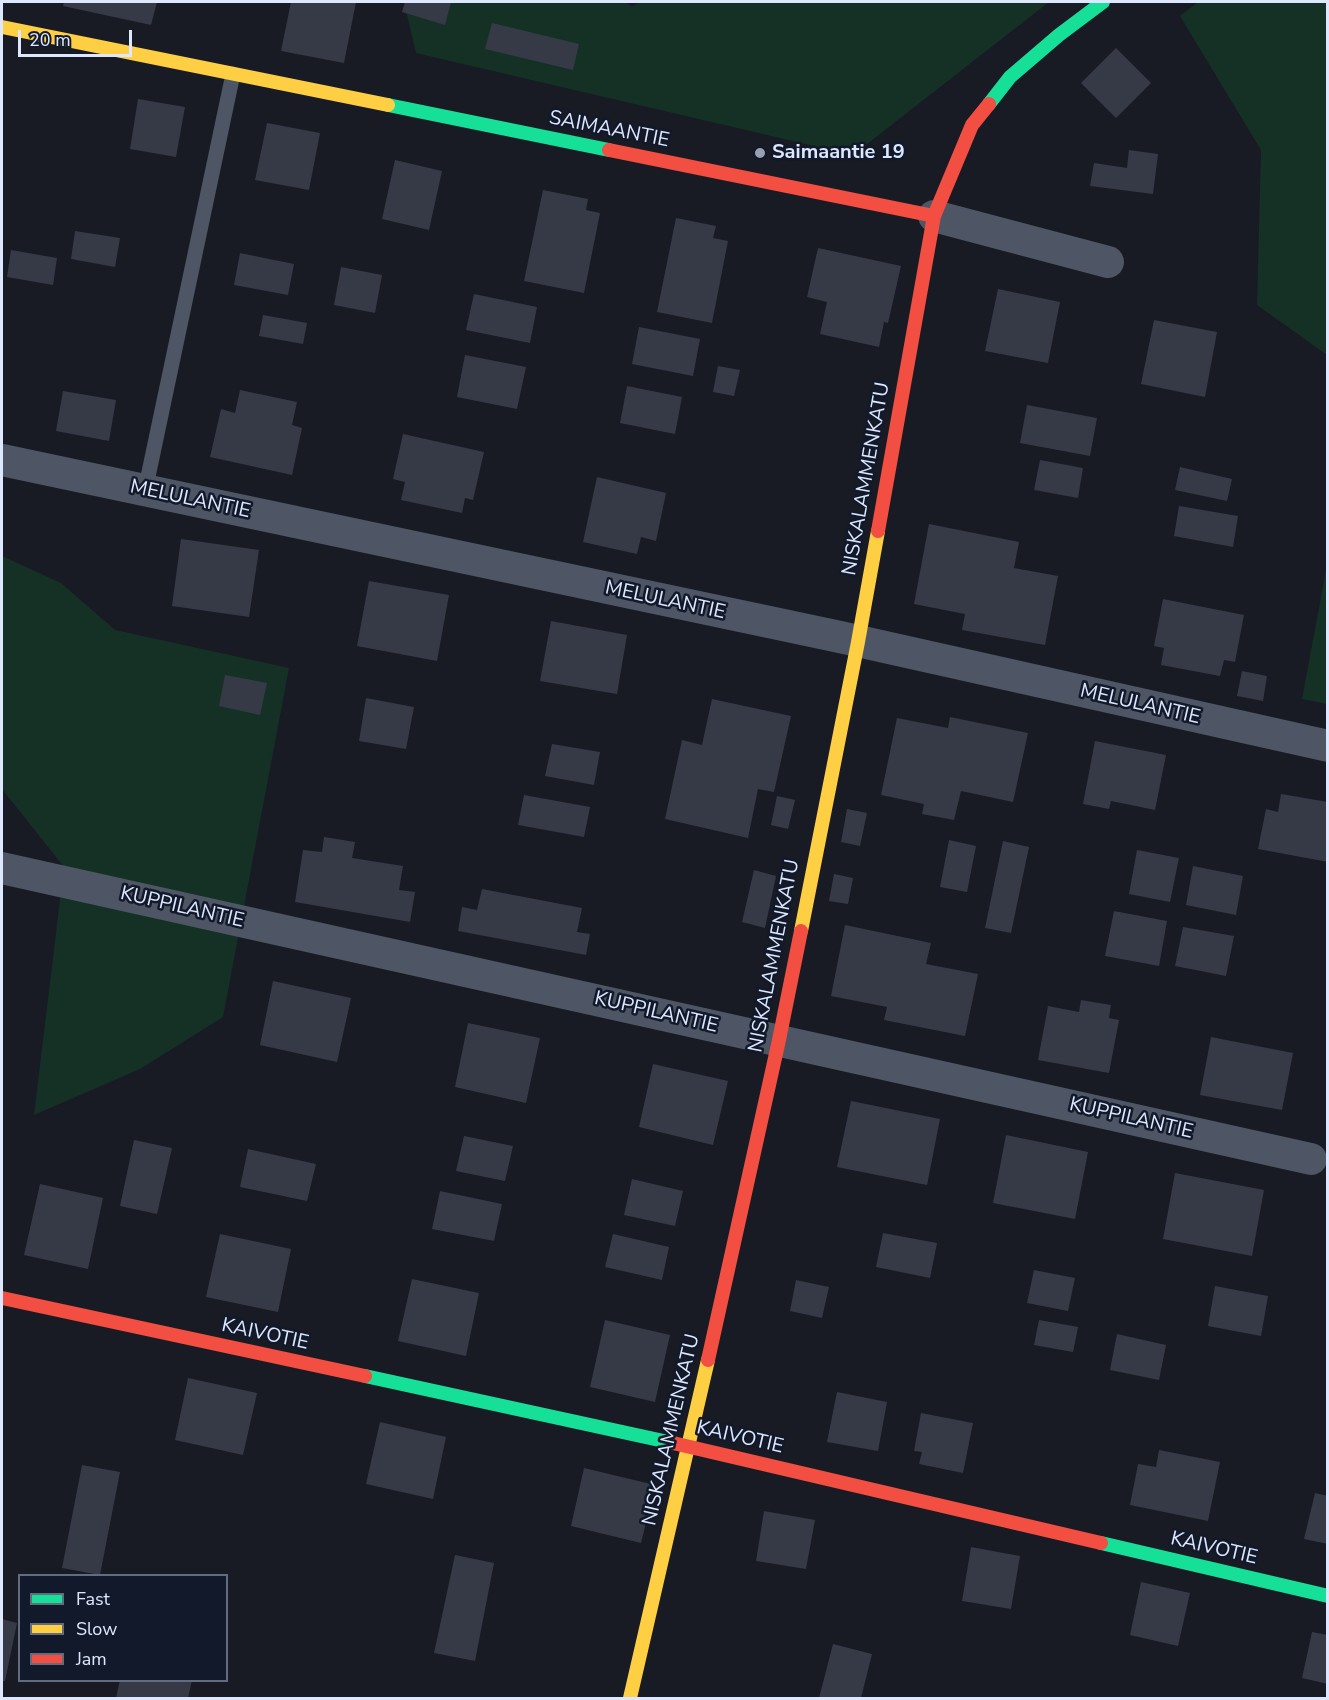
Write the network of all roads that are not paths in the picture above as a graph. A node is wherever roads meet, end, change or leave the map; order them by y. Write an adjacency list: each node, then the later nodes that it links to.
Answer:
1 (1103, 2): 4 (street)
2 (2, 27): 3 (street, SAIMAANTIE)
3 (233, 74): 4 (street, SAIMAANTIE); 7 (lane)
4 (934, 216): 5 (street); 8 (street, NISKALAMMENKATU)
5 (1108, 262)
6 (2, 460): 7 (street, MELULANTIE)
7 (145, 491): 8 (street, MELULANTIE)
8 (858, 642): 9 (street, MELULANTIE); 11 (street, NISKALAMMENKATU)
9 (1328, 746)
10 (2, 868): 11 (street, KUPPILANTIE)
11 (779, 1040): 12 (street, KUPPILANTIE); 14 (street, NISKALAMMENKATU)
12 (1311, 1159)
13 (2, 1298): 14 (street, KAIVOTIE)
14 (689, 1446): 15 (street, KAIVOTIE); 16 (street, NISKALAMMENKATU)
15 (1328, 1596)
16 (630, 1698)

